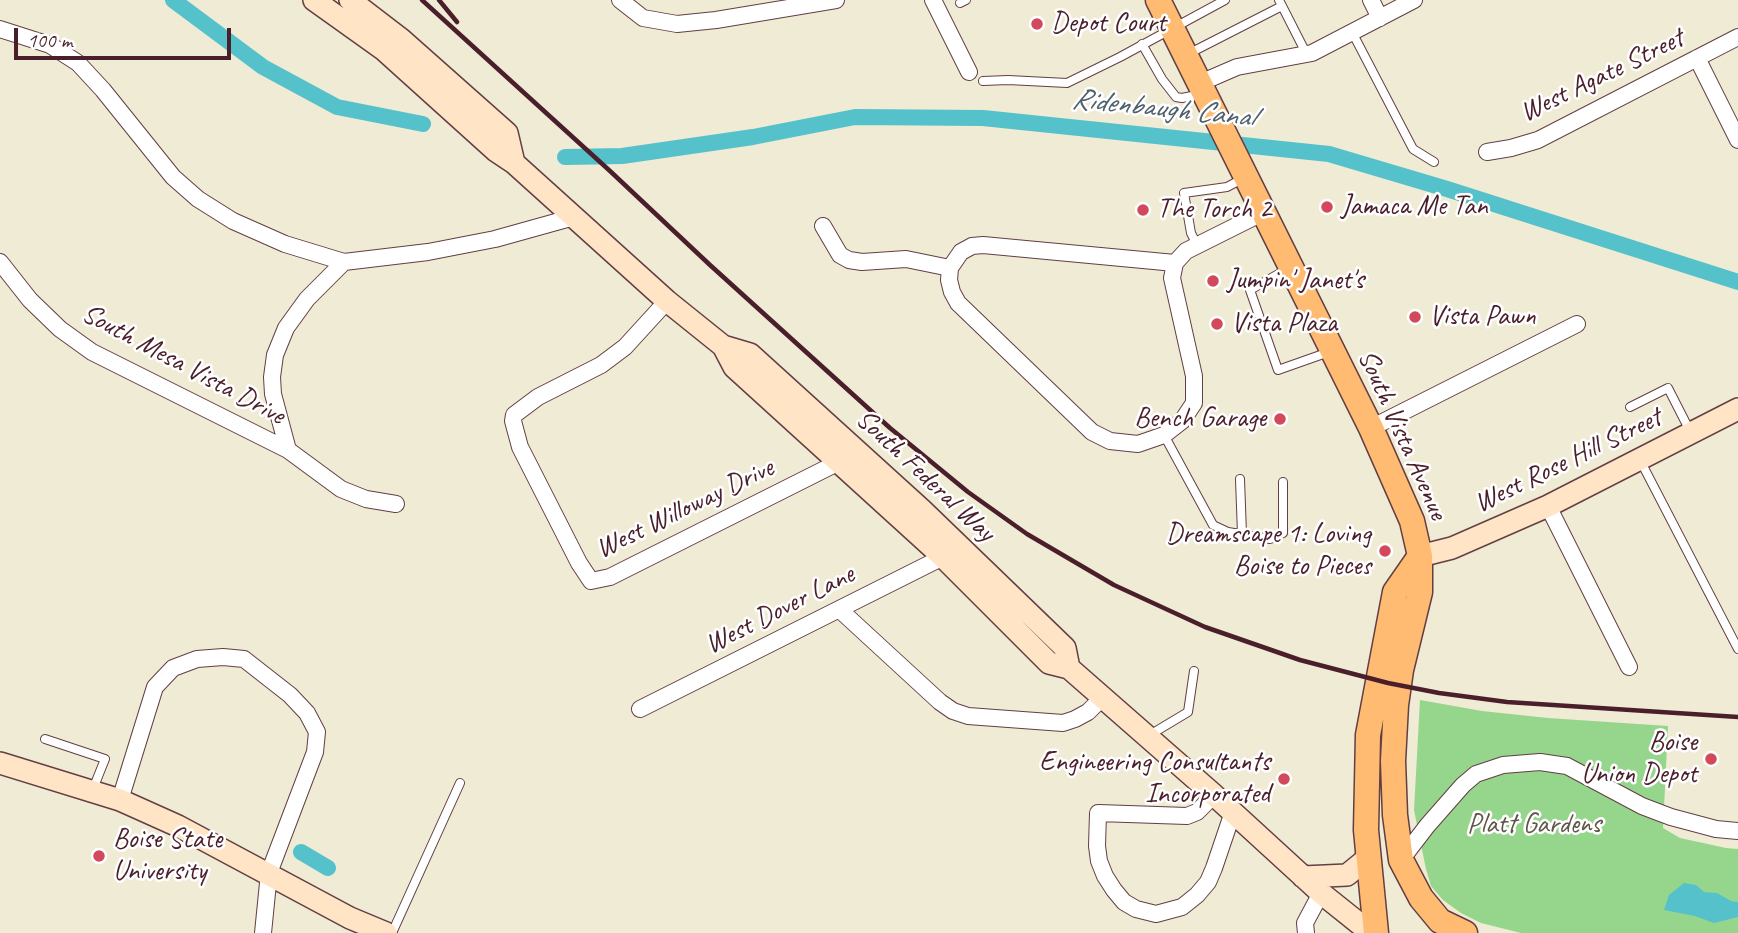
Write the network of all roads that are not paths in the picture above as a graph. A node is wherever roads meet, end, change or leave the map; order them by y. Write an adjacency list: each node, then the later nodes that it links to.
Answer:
1 (314, 0): 25 (main road, South Federal Way)
2 (350, 0): 25 (main road)
3 (620, 0): 4 (street)
4 (836, 0)
5 (933, 0): 20 (street)
6 (1158, 0): 12 (main road, South Vista Avenue)
7 (1225, 0): 12 (lane)
8 (1370, 0): 11 (street)
9 (1414, 0): 11 (street)
10 (1280, 3): 17 (lane); 18 (lane)
11 (1380, 18): 14 (street)
12 (1172, 27): 16 (lane); 18 (main road, South Vista Avenue)
13 (0, 29): 32 (street)
14 (1353, 32): 17 (street); 24 (lane)
15 (1738, 37): 19 (street, West Agate Street)
16 (1142, 44): 20 (lane); 21 (lane)
17 (1306, 54): 21 (street)
18 (1186, 55): 21 (main road, South Vista Avenue)
19 (1697, 58): 22 (street); 23 (street, West Agate Street)
20 (976, 76)
21 (1203, 88): 26 (main road, South Vista Avenue)
22 (1738, 140)
23 (1487, 152)
24 (1434, 162)
25 (514, 163): 28 (main road, South Federal Way)
26 (1243, 170): 27 (main road, South Vista Avenue); 30 (lane)
27 (1264, 212): 30 (street); 34 (main road, South Vista Avenue)
28 (574, 217): 32 (street); 36 (main road, South Federal Way)
29 (823, 226): 35 (street)
30 (1197, 245): 33 (street)
31 (0, 262): 45 (street, South Mesa Vista Drive)
32 (344, 262): 45 (street, South Mesa Vista Drive)
33 (1175, 263): 35 (street); 44 (street)
34 (1291, 267): 39 (main road, South Vista Avenue); 39 (lane)
35 (950, 268): 44 (street)
36 (667, 302): 38 (main road, South Federal Way); 47 (street, West Willoway Drive)
37 (1577, 324): 42 (street)
38 (723, 346): 47 (main road, South Federal Way); 58 (main road, South Federal Way)
39 (1332, 350): 42 (main road, South Vista Avenue)
40 (1630, 407): 43 (lane)
41 (1737, 412): 43 (main road, West Rose Hill Street)
42 (1371, 428): 53 (main road, South Vista Avenue)
43 (1691, 433): 46 (main road, West Rose Hill Street)
44 (1164, 435): 52 (lane)
45 (288, 450): 50 (street, South Mesa Vista Drive)
46 (1639, 459): 51 (main road, West Rose Hill Street); 56 (lane)
47 (839, 462): 54 (main road, South Federal Way)
48 (1240, 479): 52 (lane)
49 (1283, 482): 52 (lane)
50 (396, 504)
51 (1548, 506): 53 (main road, West Rose Hill Street); 57 (street)
52 (1242, 534)
53 (1420, 556): 71 (main road, South Vista Avenue); 72 (main road, South Vista Avenue)
54 (943, 557): 55 (street, West Dover Lane); 58 (main road, South Federal Way)
55 (840, 610): 60 (street); 61 (street, West Dover Lane)
56 (1738, 649)
57 (1629, 667)
58 (1069, 668): 60 (main road, South Federal Way)
59 (1194, 671): 62 (lane)
60 (1101, 698): 62 (main road, South Federal Way)
61 (640, 709)
62 (1148, 736): 67 (main road, South Federal Way)
63 (45, 738): 66 (lane)
64 (0, 763): 66 (main road)
65 (460, 783): 78 (lane)
66 (92, 792): 68 (main road)
67 (1214, 795): 69 (main road, South Federal Way); 69 (street)
68 (120, 800): 73 (main road); 73 (street)
69 (1233, 812): 74 (main road, South Federal Way)
70 (1738, 831): 72 (street)
71 (1368, 855): 74 (main road); 81 (main road, South Vista Avenue)
72 (1401, 860): 82 (main road, South Vista Avenue)
73 (269, 873): 76 (street); 77 (main road)
74 (1303, 877): 75 (main road, South Federal Way)
75 (1321, 893): 79 (street); 80 (main road, South Federal Way)
76 (263, 933)
77 (386, 933)
78 (392, 933)
79 (1306, 933)
80 (1371, 933)
81 (1376, 933)
82 (1465, 933)

